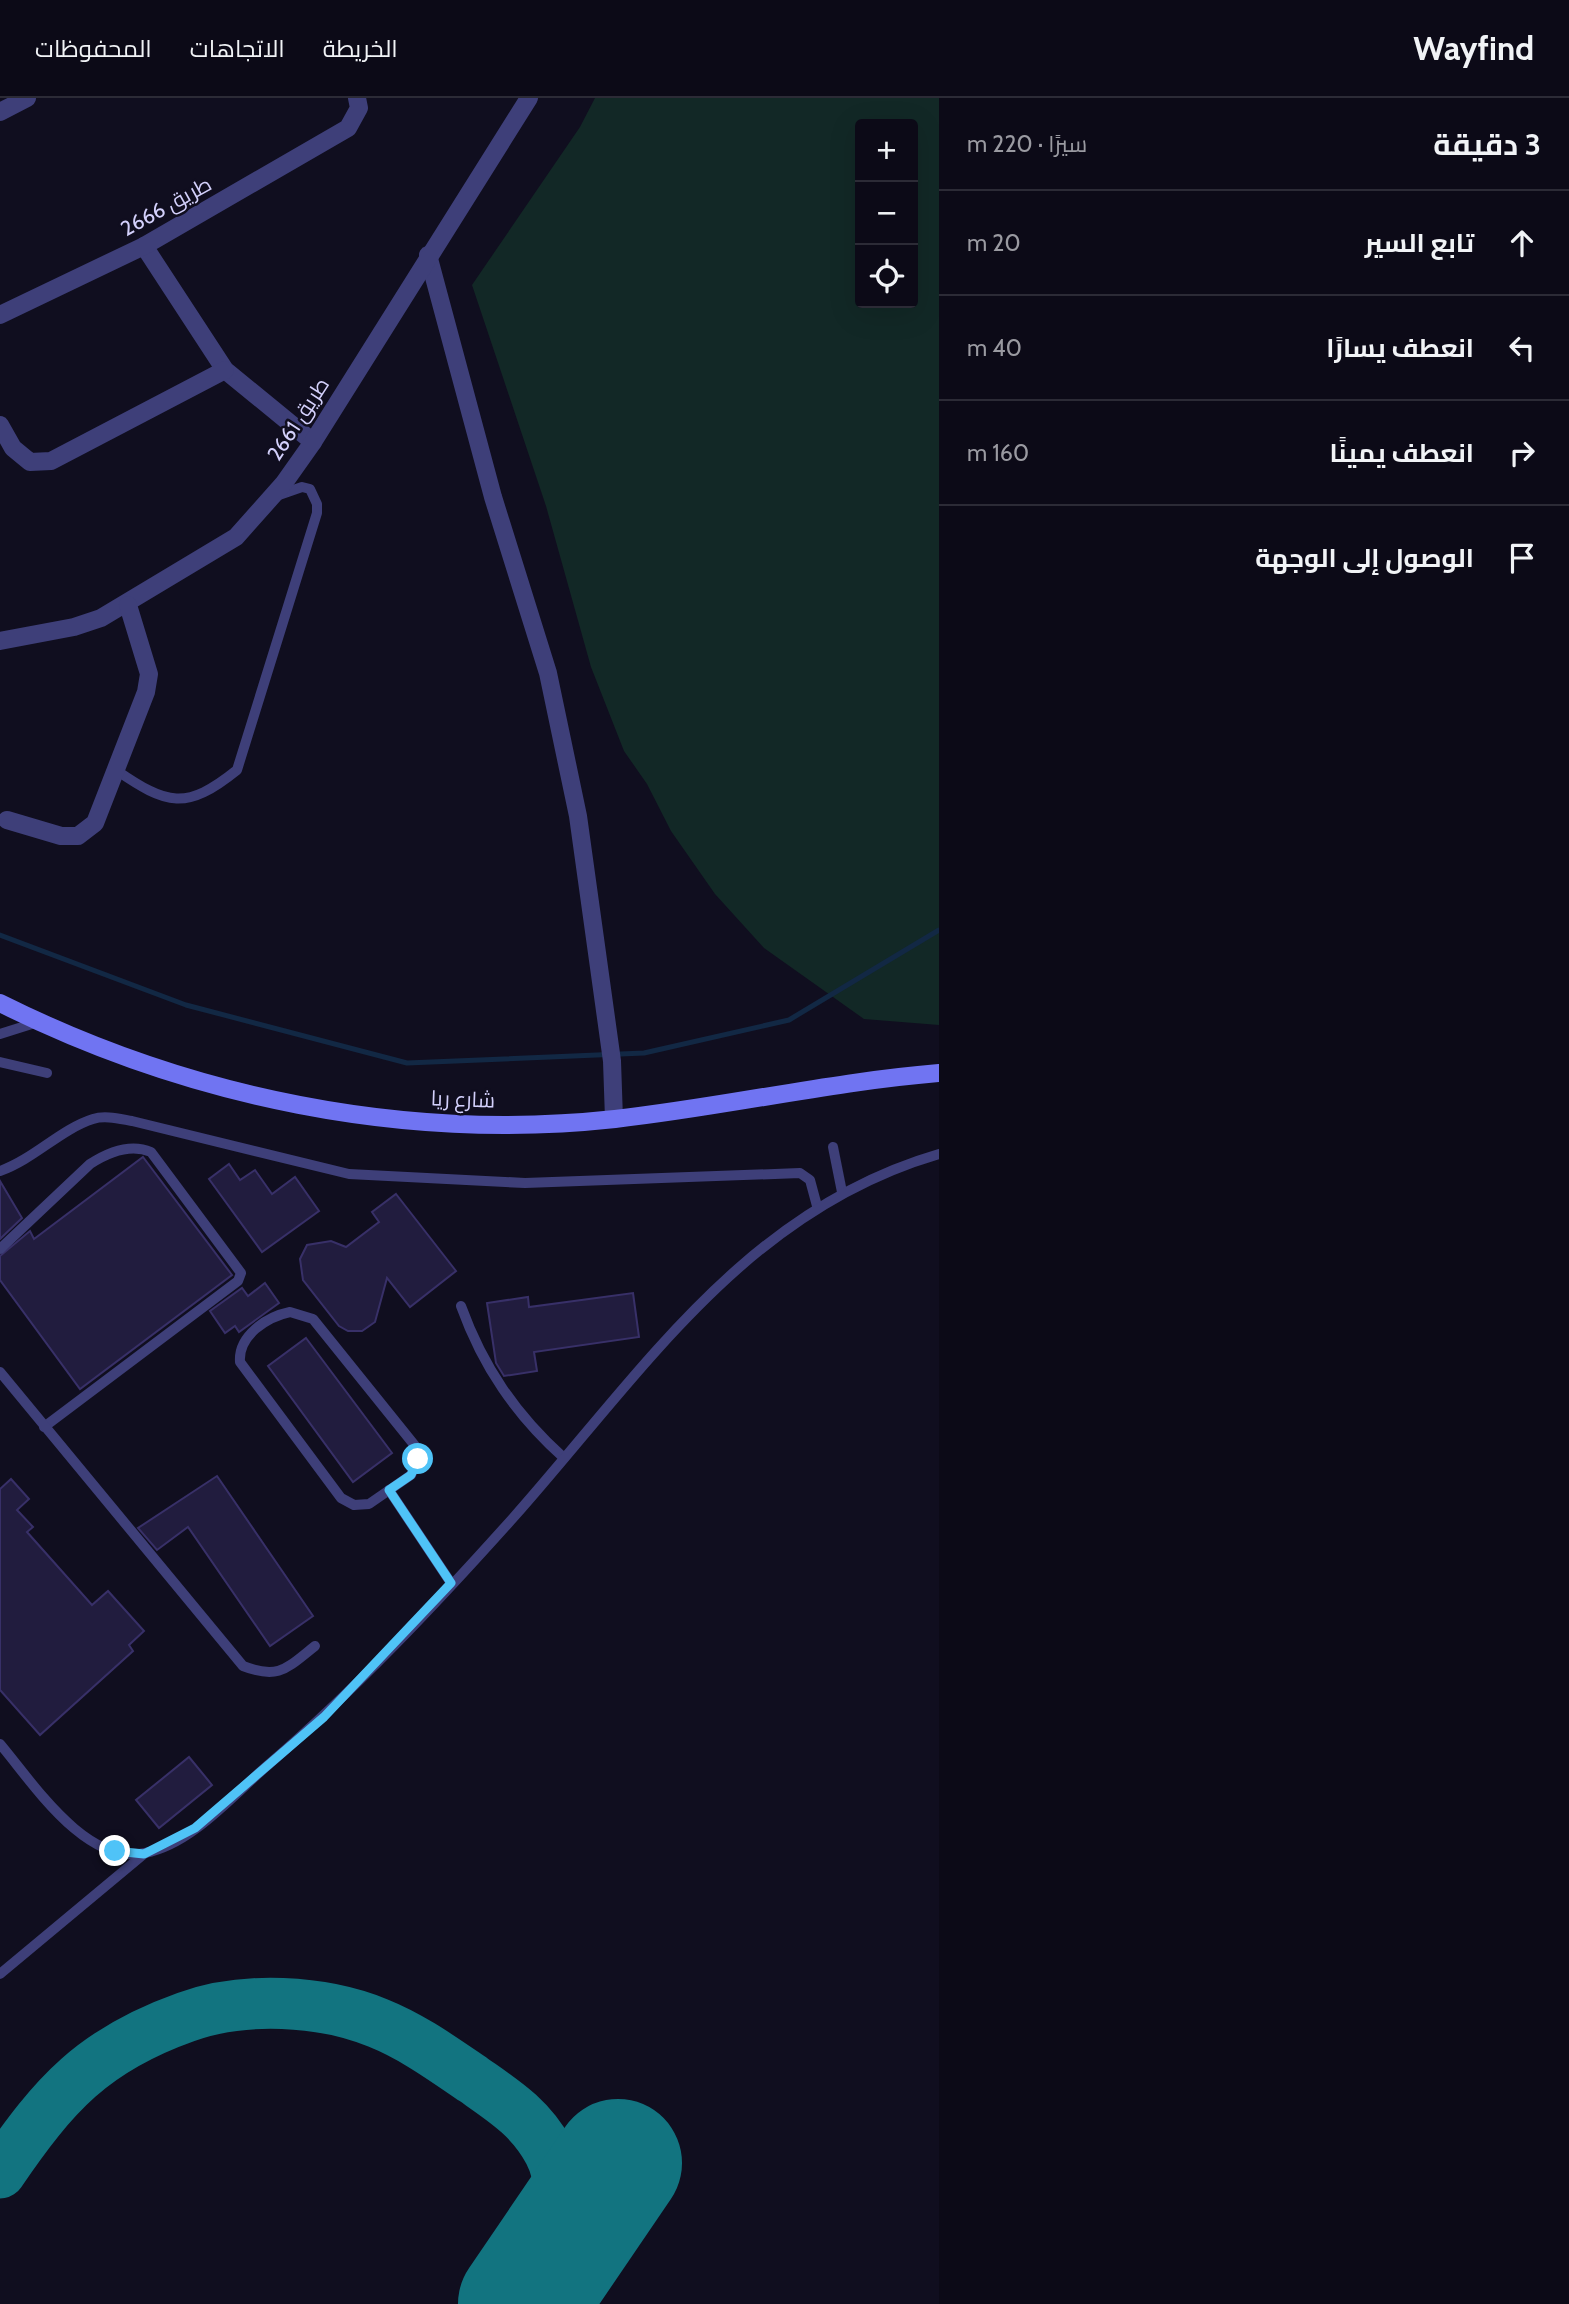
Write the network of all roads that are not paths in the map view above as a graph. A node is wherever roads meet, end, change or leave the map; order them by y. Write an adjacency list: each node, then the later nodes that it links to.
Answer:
1 (357, 98): 3 (street, طريق 2666)
2 (528, 98): 4 (street, طريق 2661)
3 (144, 246): 5 (street, طريق 2666); 6 (street)
4 (428, 255): 8 (street, طريق 2661); 20 (street)
5 (0, 315)
6 (225, 370): 7 (street); 8 (street)
7 (0, 425)
8 (313, 442): 9 (street, طريق 2661)
9 (270, 500): 10 (street, طريق 2661); 12 (lane)
10 (128, 605): 11 (street, طريق 2661); 12 (street)
11 (0, 641)
12 (116, 770): 13 (street)
13 (7, 820)
14 (0, 1003): 15 (main road, شارع ريا)
15 (38, 1022): 16 (lane); 20 (main road, شارع ريا)
16 (0, 1034)
17 (0, 1062): 18 (lane)
18 (47, 1073)
19 (939, 1073): 20 (main road, شارع ريا)
20 (614, 1119)
21 (833, 1147): 24 (lane)
22 (939, 1154): 24 (lane)
23 (0, 1171): 25 (lane)
24 (842, 1192): 25 (lane)
25 (817, 1206): 30 (lane)
26 (0, 1249): 29 (lane)
27 (461, 1306): 30 (lane)
28 (0, 1372): 29 (lane)
29 (44, 1427): 33 (lane)
30 (564, 1458): 32 (lane)
31 (389, 1490): 31 (lane); 32 (lane)
32 (451, 1583): 35 (lane)
33 (315, 1646)
34 (0, 1744): 35 (lane)
35 (144, 1854): 36 (lane)
36 (0, 1974)

